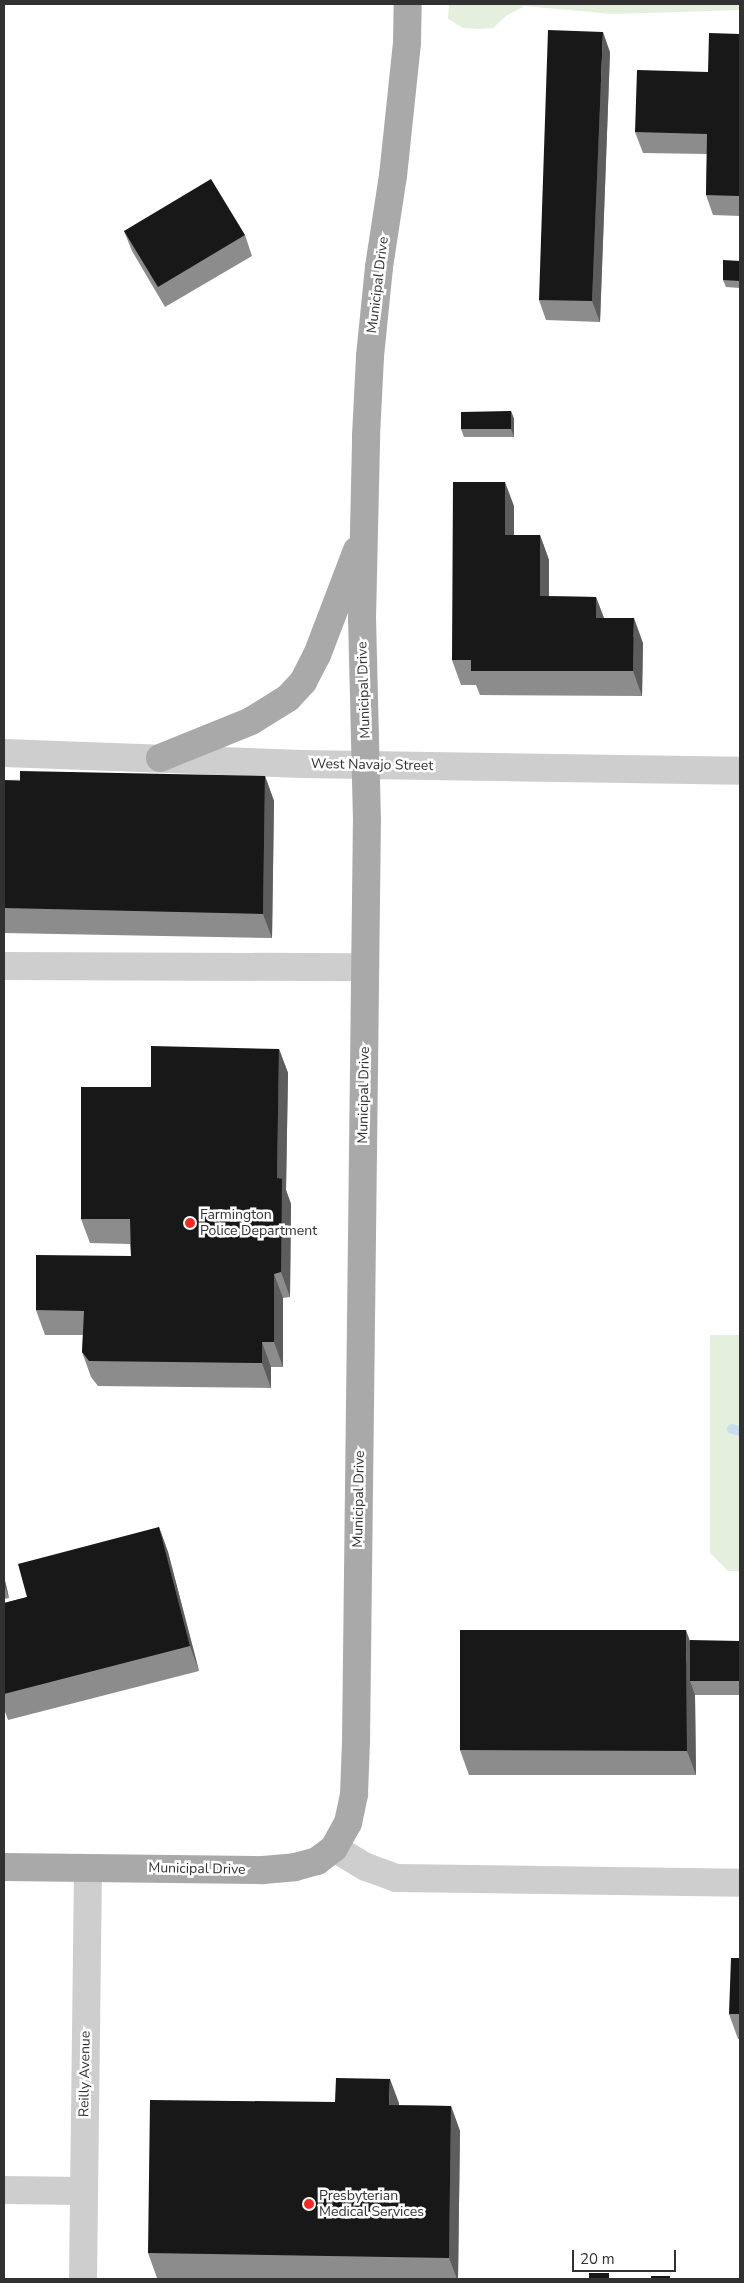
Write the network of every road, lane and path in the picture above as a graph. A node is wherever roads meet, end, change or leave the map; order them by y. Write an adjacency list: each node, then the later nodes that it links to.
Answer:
1 (408, 4): 2 (main road, Municipal Drive)
2 (363, 532): 4 (main road); 5 (main road, Municipal Drive)
3 (4, 753): 4 (street, West Navajo Street)
4 (160, 758): 5 (street, West Navajo Street)
5 (366, 765): 6 (street, West Navajo Street); 7 (main road, Municipal Drive)
6 (740, 771)
7 (366, 967): 8 (street); 9 (main road, Municipal Drive)
8 (5, 968)
9 (334, 1848): 11 (main road, Municipal Drive); 12 (street)
10 (4, 1867): 11 (main road, Municipal Drive)
11 (88, 1868): 14 (street, Reilly Avenue)
12 (740, 1884)
13 (4, 2190): 14 (street)
14 (84, 2191): 15 (street, Reilly Avenue)
15 (84, 2279)

